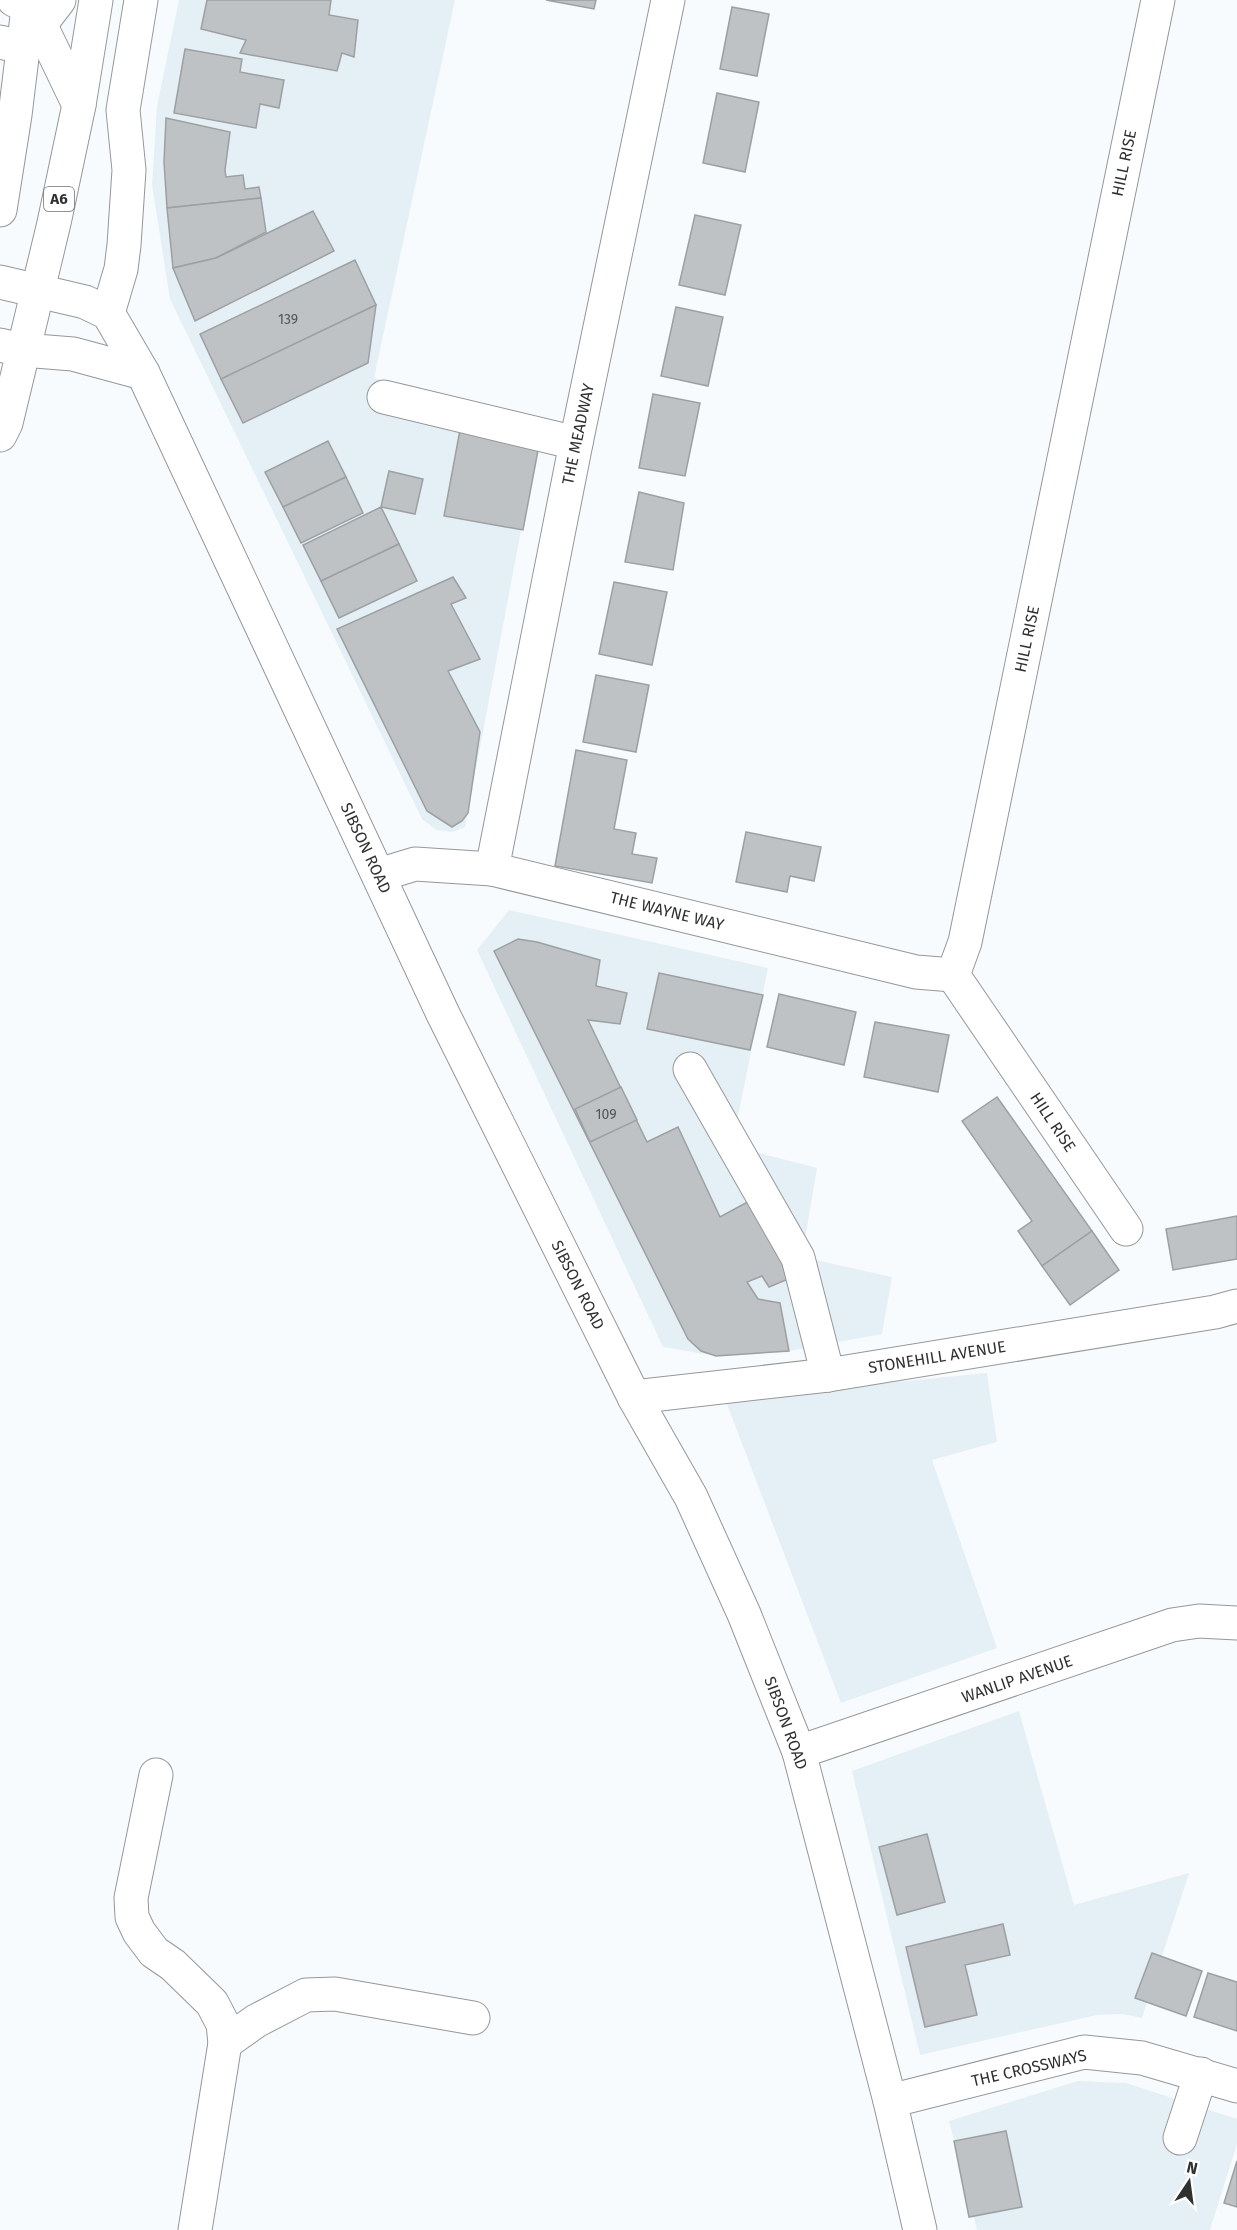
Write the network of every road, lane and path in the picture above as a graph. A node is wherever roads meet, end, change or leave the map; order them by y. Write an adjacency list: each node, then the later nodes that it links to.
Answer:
1 (96, 0): 6 (main road, A6)
2 (141, 0): 10 (main road)
3 (668, 0): 15 (main road, THE MEADWAY)
4 (1158, 0): 18 (main road, HILL RISE)
5 (28, 17): 6 (main road); 7 (main road)
6 (79, 105): 9 (main road, A6)
7 (0, 210)
8 (0, 282): 9 (main road)
9 (38, 292): 10 (main road); 11 (main road, A6)
10 (108, 313): 12 (main road, SIBSON ROAD)
11 (11, 348): 12 (main road); 14 (main road, A6)
12 (143, 373): 17 (main road, SIBSON ROAD)
13 (384, 397): 15 (main road)
14 (0, 435)
15 (576, 443): 16 (main road, THE MEADWAY)
16 (492, 869): 17 (main road, THE WAYNE WAY); 18 (main road, THE WAYNE WAY)
17 (379, 875): 23 (main road, SIBSON ROAD)
18 (953, 975): 20 (main road, HILL RISE)
19 (690, 1070): 22 (main road)
20 (1126, 1229)
21 (1237, 1306): 22 (main road, STONEHILL AVENUE)
22 (828, 1375): 23 (main road, STONEHILL AVENUE)
23 (634, 1396): 25 (main road, SIBSON ROAD)
24 (1237, 1623): 25 (main road, WANLIP AVENUE)
25 (799, 1752): 31 (main road, SIBSON ROAD)
26 (156, 1775): 28 (main road)
27 (473, 2018): 28 (main road)
28 (225, 2043): 33 (main road)
29 (1201, 2074): 30 (main road, THE CROSSWAYS); 31 (main road, THE CROSSWAYS); 32 (main road)
30 (1237, 2086)
31 (890, 2101): 34 (main road, SIBSON ROAD)
32 (1180, 2138)
33 (195, 2230)
34 (920, 2230)

